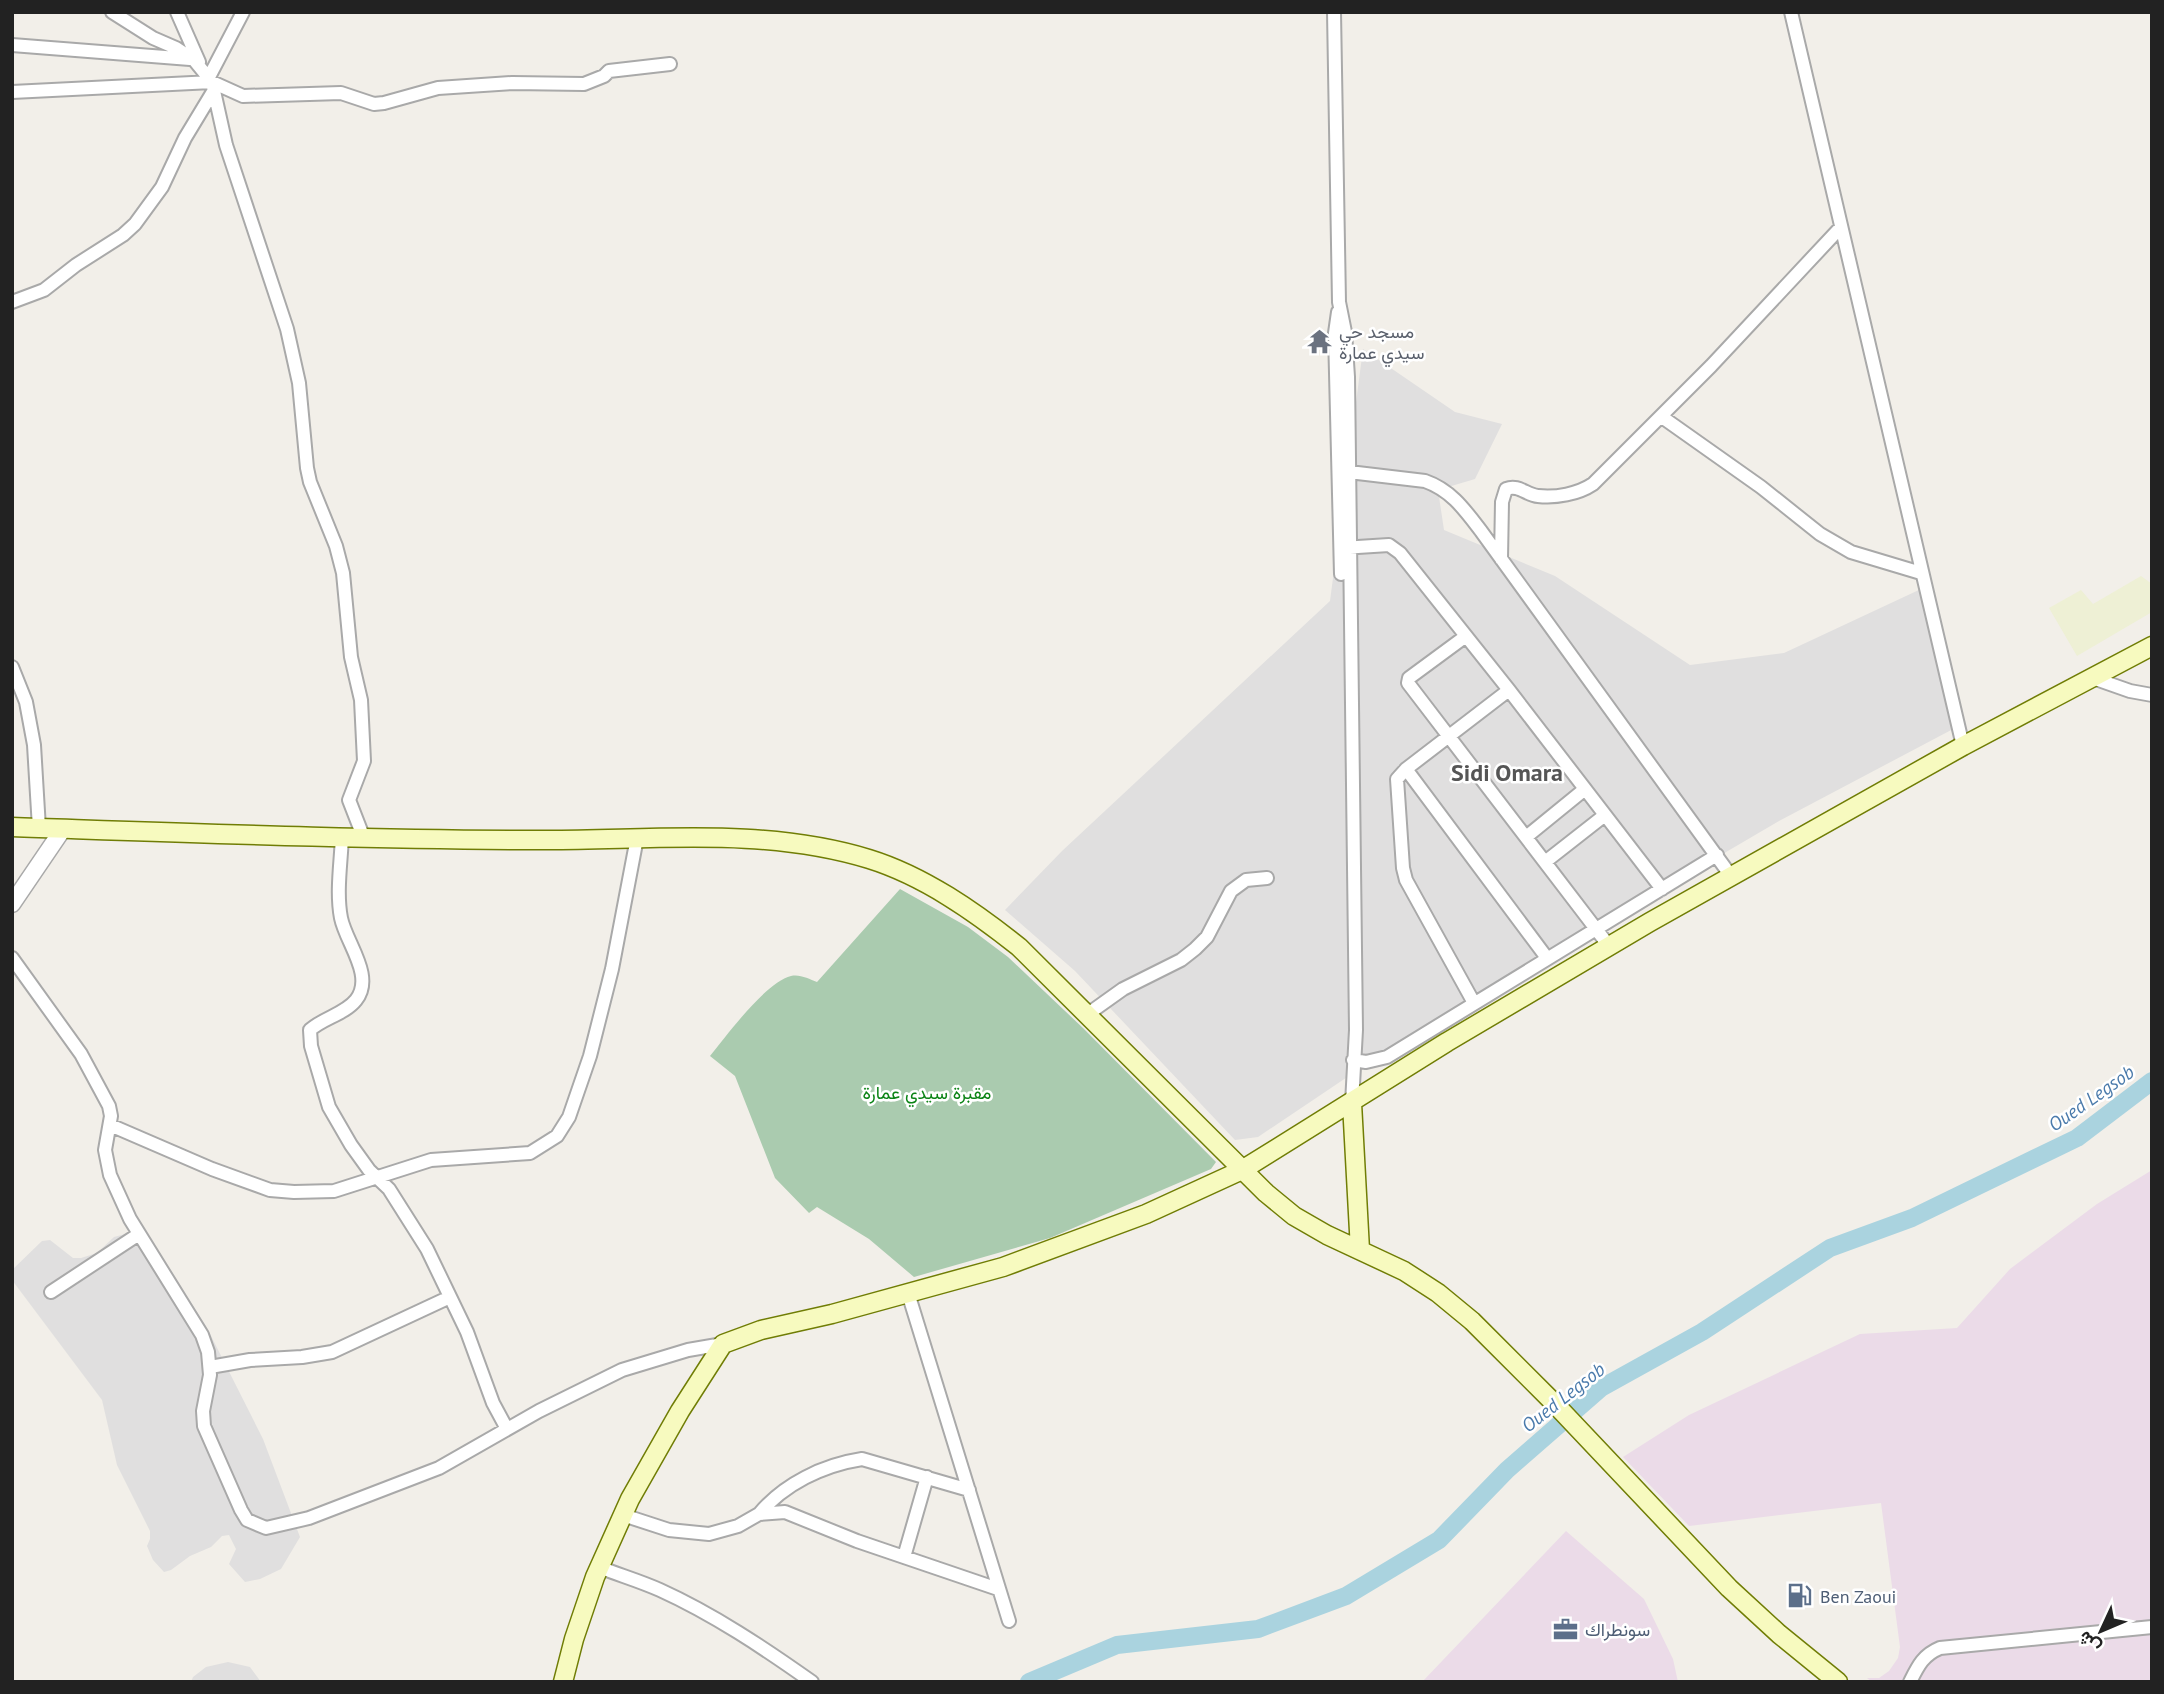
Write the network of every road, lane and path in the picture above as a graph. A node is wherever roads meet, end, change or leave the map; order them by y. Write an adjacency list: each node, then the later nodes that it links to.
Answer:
1 (112, 12): 8 (street)
2 (177, 12): 8 (street)
3 (240, 12): 8 (street)
4 (1334, 12): 12 (street)
5 (1791, 12): 10 (street)
6 (12, 45): 8 (street)
7 (670, 64): 8 (street)
8 (206, 75): 9 (street); 11 (street); 33 (street)
9 (12, 92)
10 (1841, 227): 13 (street); 17 (street)
11 (12, 302)
12 (1339, 302): 14 (street); 15 (street)
13 (1662, 416): 16 (street); 17 (street)
14 (1349, 471): 15 (street); 16 (street)
15 (1345, 547): 18 (street); 52 (street)
16 (1501, 560): 36 (street)
17 (1921, 573): 25 (street)
18 (1466, 636): 22 (street); 24 (street)
19 (2152, 646): 21 (main road)
20 (12, 667): 30 (street)
21 (2093, 678): 23 (street); 25 (main road)
22 (1509, 690): 24 (street); 27 (street)
23 (2152, 695)
24 (1450, 737): 26 (street); 34 (street)
25 (1963, 746): 38 (main road)
26 (1406, 769): 46 (street); 47 (street)
27 (1585, 789): 28 (street); 34 (street)
28 (1605, 815): 37 (street); 41 (street)
29 (12, 827): 30 (main road)
30 (39, 828): 31 (main road)
31 (63, 828): 32 (main road); 42 (street)
32 (342, 836): 33 (main road); 57 (street)
33 (363, 836): 35 (main road)
34 (1526, 837): 37 (street)
35 (637, 838): 48 (main road); 57 (street)
36 (1717, 855): 38 (street); 41 (street)
37 (1545, 862): 43 (street)
38 (1731, 876): 44 (main road)
39 (1267, 878): 48 (street)
40 (12, 882): 42 (street)
41 (1662, 889): 43 (street)
42 (13, 903)
43 (1596, 928): 44 (street); 46 (street)
44 (1609, 946): 50 (main road)
45 (12, 958): 55 (street)
46 (1547, 958): 47 (street)
47 (1474, 1003): 49 (street)
48 (1088, 1014): 56 (main road)
49 (1437, 1026): 50 (street); 51 (street)
50 (1447, 1042): 53 (main road)
51 (1387, 1057): 52 (street); 53 (street)
52 (1353, 1060): 54 (street)
53 (1393, 1076): 54 (main road)
54 (1352, 1103): 56 (main road); 59 (main road)
55 (110, 1125): 57 (street); 58 (street)
56 (1242, 1170): 59 (main road); 61 (main road)
57 (376, 1177): 62 (street)
58 (139, 1234): 60 (street); 64 (street)
59 (1360, 1250): 75 (main road)
60 (51, 1292)
61 (908, 1293): 63 (main road); 67 (street)
62 (450, 1297): 64 (street); 65 (street)
63 (723, 1344): 65 (street); 69 (main road)
64 (210, 1367): 65 (street)
65 (507, 1429)
66 (926, 1477): 67 (street); 68 (street); 70 (street)
67 (969, 1490): 72 (street)
68 (758, 1514): 69 (street); 70 (street)
69 (623, 1515): 71 (main road)
70 (904, 1557): 72 (street)
71 (599, 1567): 76 (main road); 77 (street)
72 (998, 1589): 73 (street)
73 (1009, 1621)
74 (2152, 1626): 78 (street)
75 (1833, 1679)
76 (563, 1682)
77 (812, 1682)
78 (1910, 1682)

